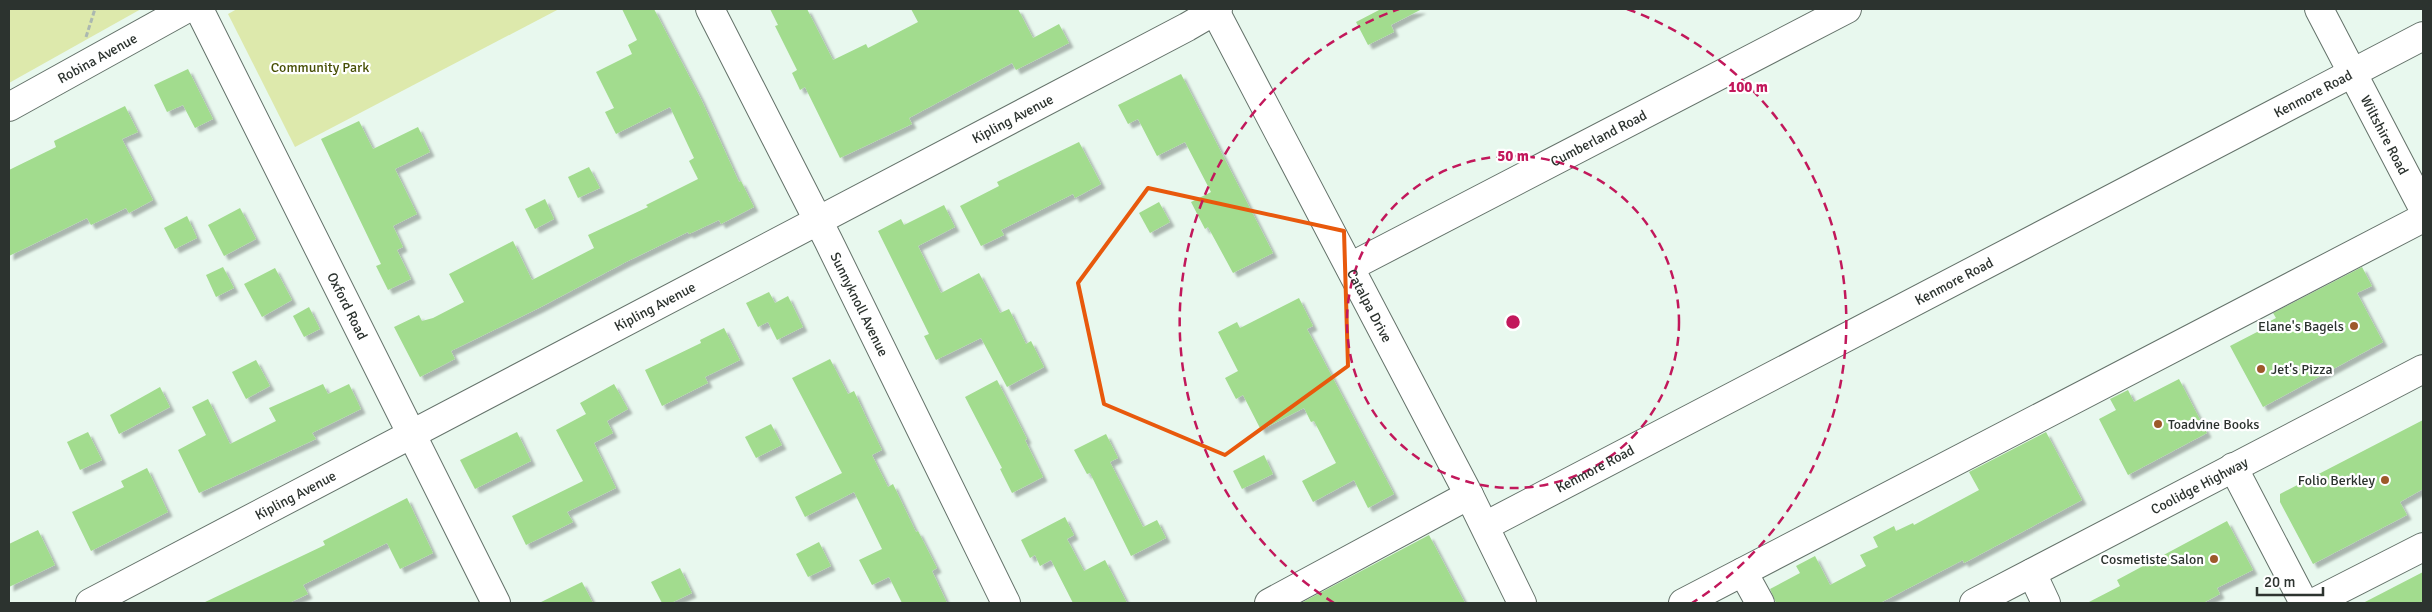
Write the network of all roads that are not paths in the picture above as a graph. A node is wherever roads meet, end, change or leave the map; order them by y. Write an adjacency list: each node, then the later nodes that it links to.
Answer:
1 (186, 9): 9 (street, Robina Avenue)
2 (199, 9): 15 (street, Oxford Road)
3 (710, 9): 12 (street, Sunnyknoll Avenue)
4 (1216, 9): 12 (street, Kipling Avenue); 13 (street, Catalpa Drive)
5 (1847, 9): 13 (street, Cumberland Road)
6 (2319, 9): 8 (street, Wiltshire Road)
7 (2423, 36): 8 (street, Kenmore Road)
8 (2352, 73): 10 (street, Wiltshire Road); 18 (street, Kenmore Road)
9 (9, 107)
10 (2423, 208)
11 (2423, 218): 20 (street)
12 (818, 222): 15 (street, Kipling Avenue); 24 (street, Sunnyknoll Avenue)
13 (1350, 267): 17 (street, Catalpa Drive)
14 (2423, 368): 16 (street, Coolidge Highway)
15 (412, 434): 22 (street, Kipling Avenue); 23 (street, Oxford Road)
16 (2233, 468): 21 (street, Coolidge Highway); 31 (street)
17 (1469, 495): 18 (street, Catalpa Drive); 25 (street)
18 (1485, 526): 26 (street, Catalpa Drive)
19 (2423, 546): 32 (street)
20 (1743, 572): 27 (street); 28 (street)
21 (2032, 573): 29 (street, Coolidge Highway); 30 (street)
22 (90, 603)
23 (496, 603)
24 (1006, 603)
25 (1269, 603)
26 (1522, 603)
27 (1683, 603)
28 (1760, 603)
29 (1974, 603)
30 (2046, 603)
31 (2304, 603)
32 (2313, 603)

